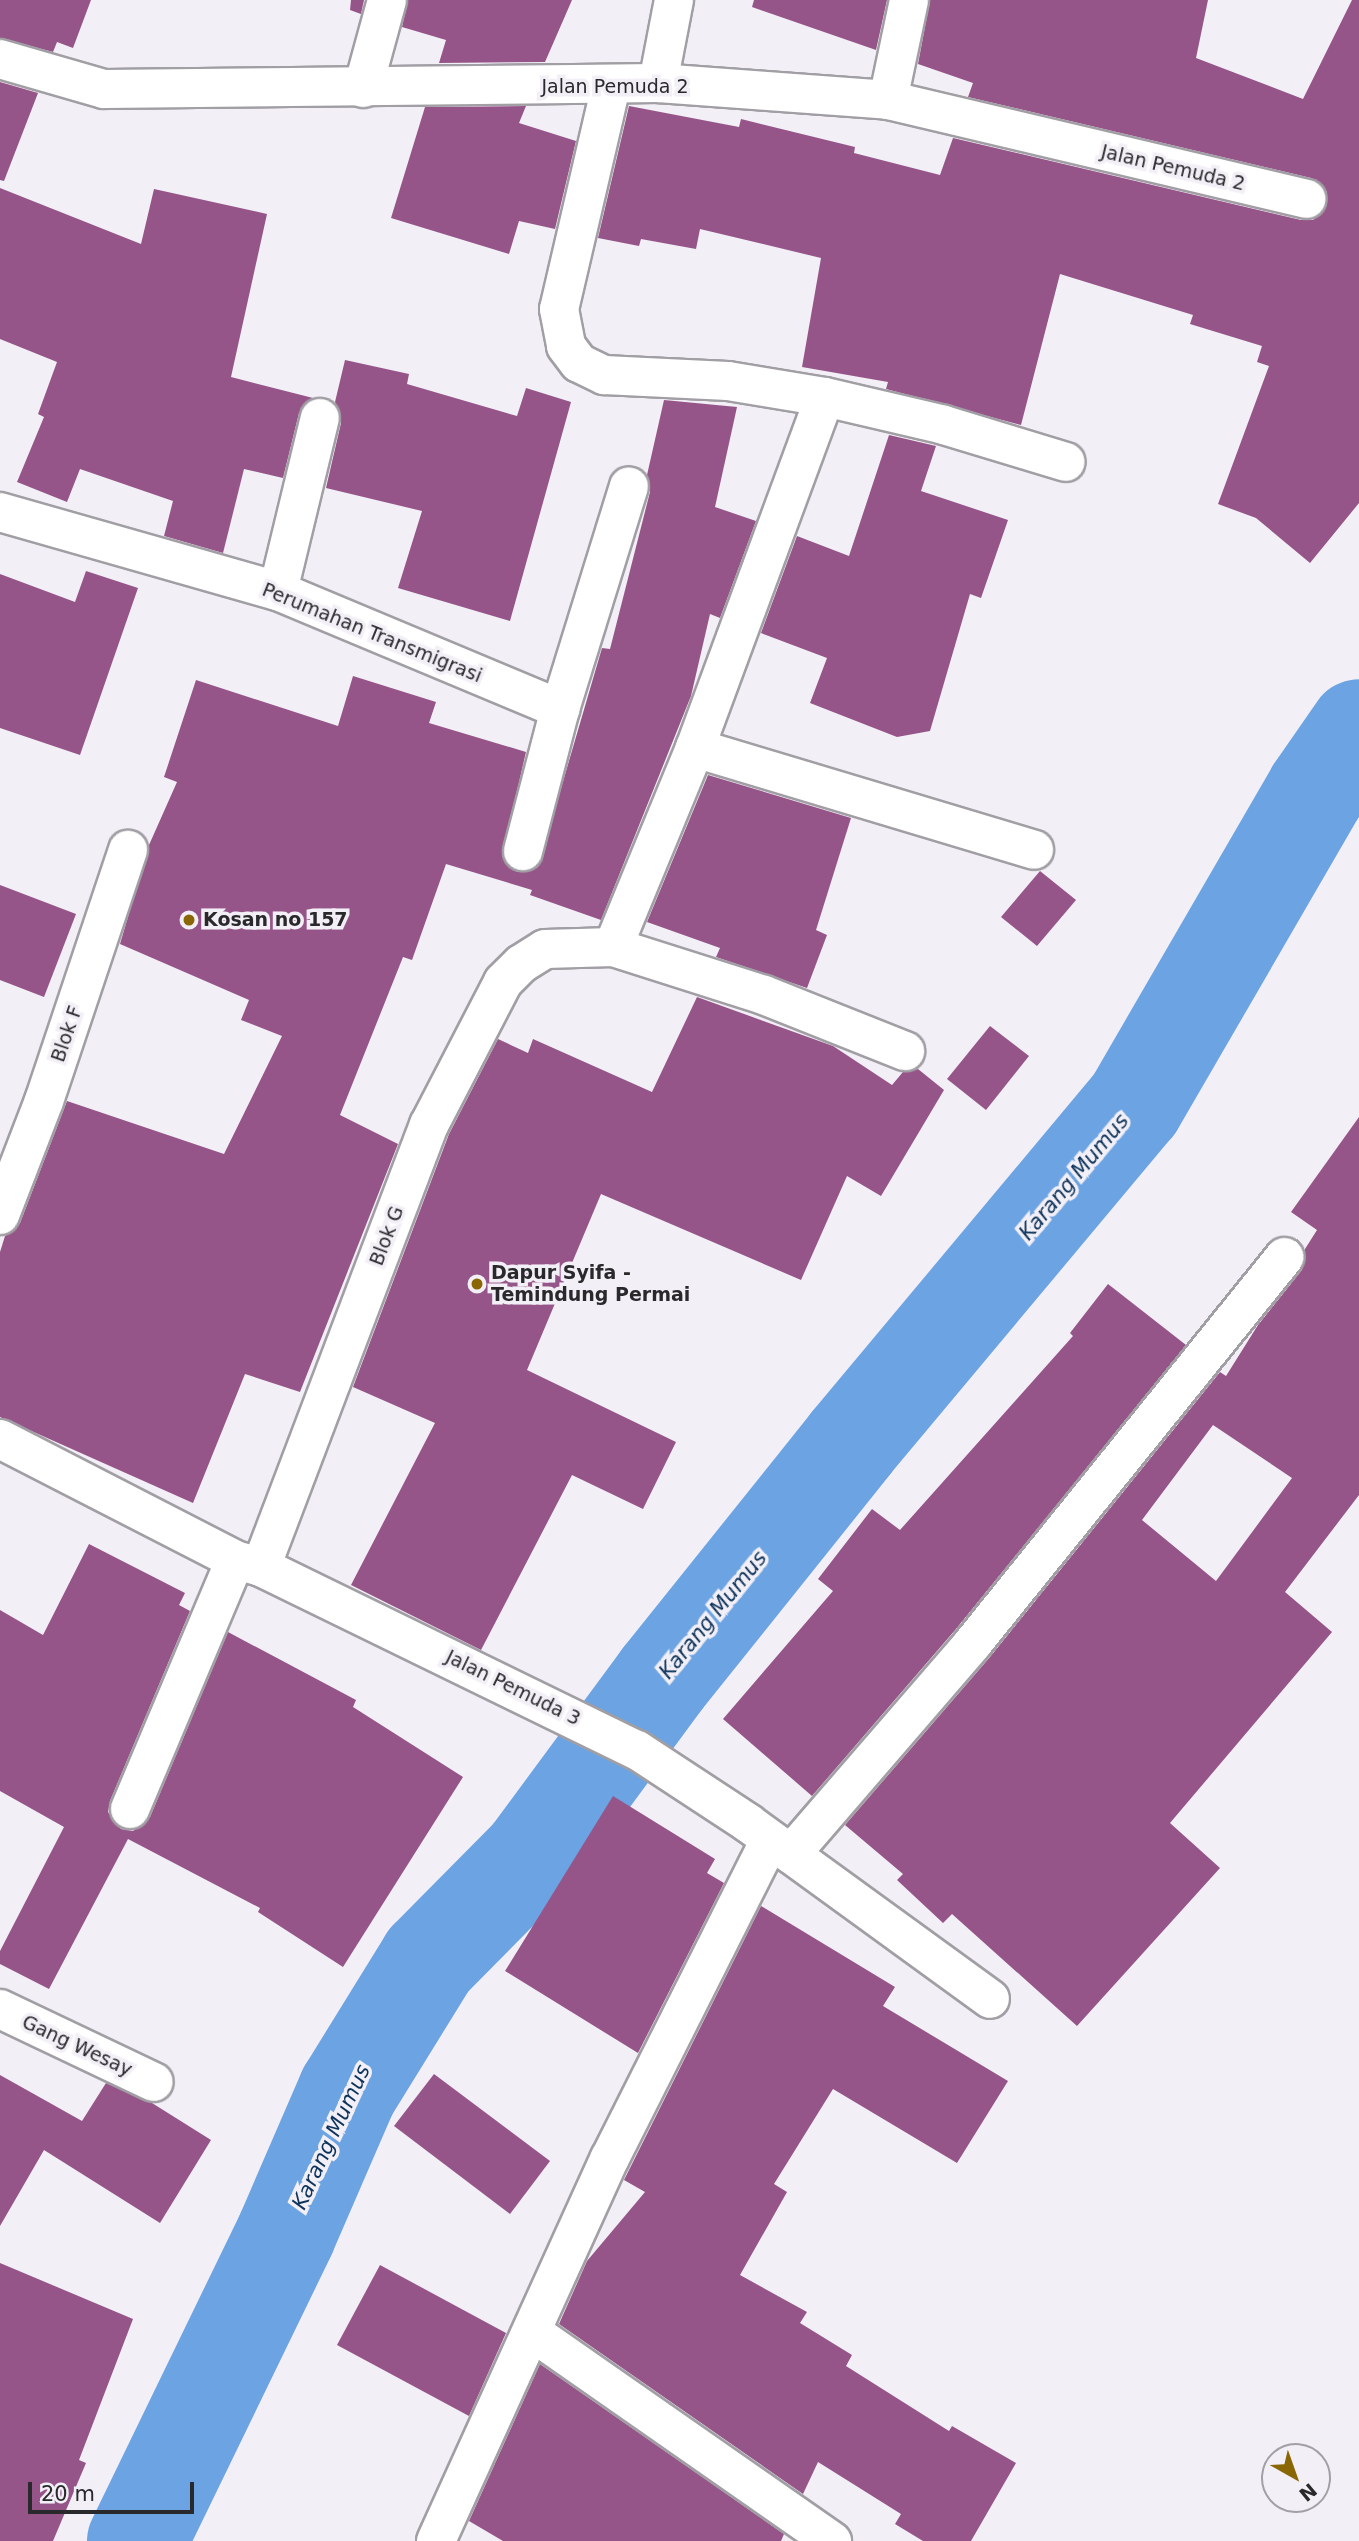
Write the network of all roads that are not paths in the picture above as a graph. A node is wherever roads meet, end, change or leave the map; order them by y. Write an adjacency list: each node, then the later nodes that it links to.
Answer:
1 (387, 0): 7 (street)
2 (674, 0): 5 (street)
3 (909, 0): 8 (street)
4 (0, 59): 7 (street, Jalan Pemuda 2)
5 (658, 83): 6 (street, Jalan Pemuda 2); 8 (street, Jalan Pemuda 2)
6 (611, 86): 7 (street, Jalan Pemuda 2); 10 (street)
7 (363, 89)
8 (888, 100): 9 (street, Jalan Pemuda 2)
9 (1306, 199)
10 (825, 397): 12 (street); 17 (street)
11 (320, 418): 15 (street)
12 (1066, 462)
13 (629, 486): 16 (street)
14 (0, 512): 15 (street, Perumahan Transmigrasi)
15 (278, 591): 16 (street, Perumahan Transmigrasi)
16 (560, 709): 20 (street)
17 (695, 748): 19 (street); 21 (street)
18 (128, 850): 23 (street, Blok F)
19 (1034, 850)
20 (523, 852)
21 (613, 947): 22 (street); 26 (street, Blok G)
22 (905, 1051)
23 (0, 1215)
24 (1284, 1257): 28 (street)
25 (0, 1439): 26 (street, Jalan Pemuda 3)
26 (248, 1563): 27 (street, Blok G); 28 (street, Jalan Pemuda 3)
27 (130, 1809)
28 (770, 1839): 29 (street, Jalan Pemuda 3); 32 (street)
29 (990, 1999)
30 (0, 2009): 31 (street, Gang Wesay)
31 (154, 2082)
32 (532, 2332): 33 (street); 34 (street)
33 (436, 2541)
34 (832, 2541)

